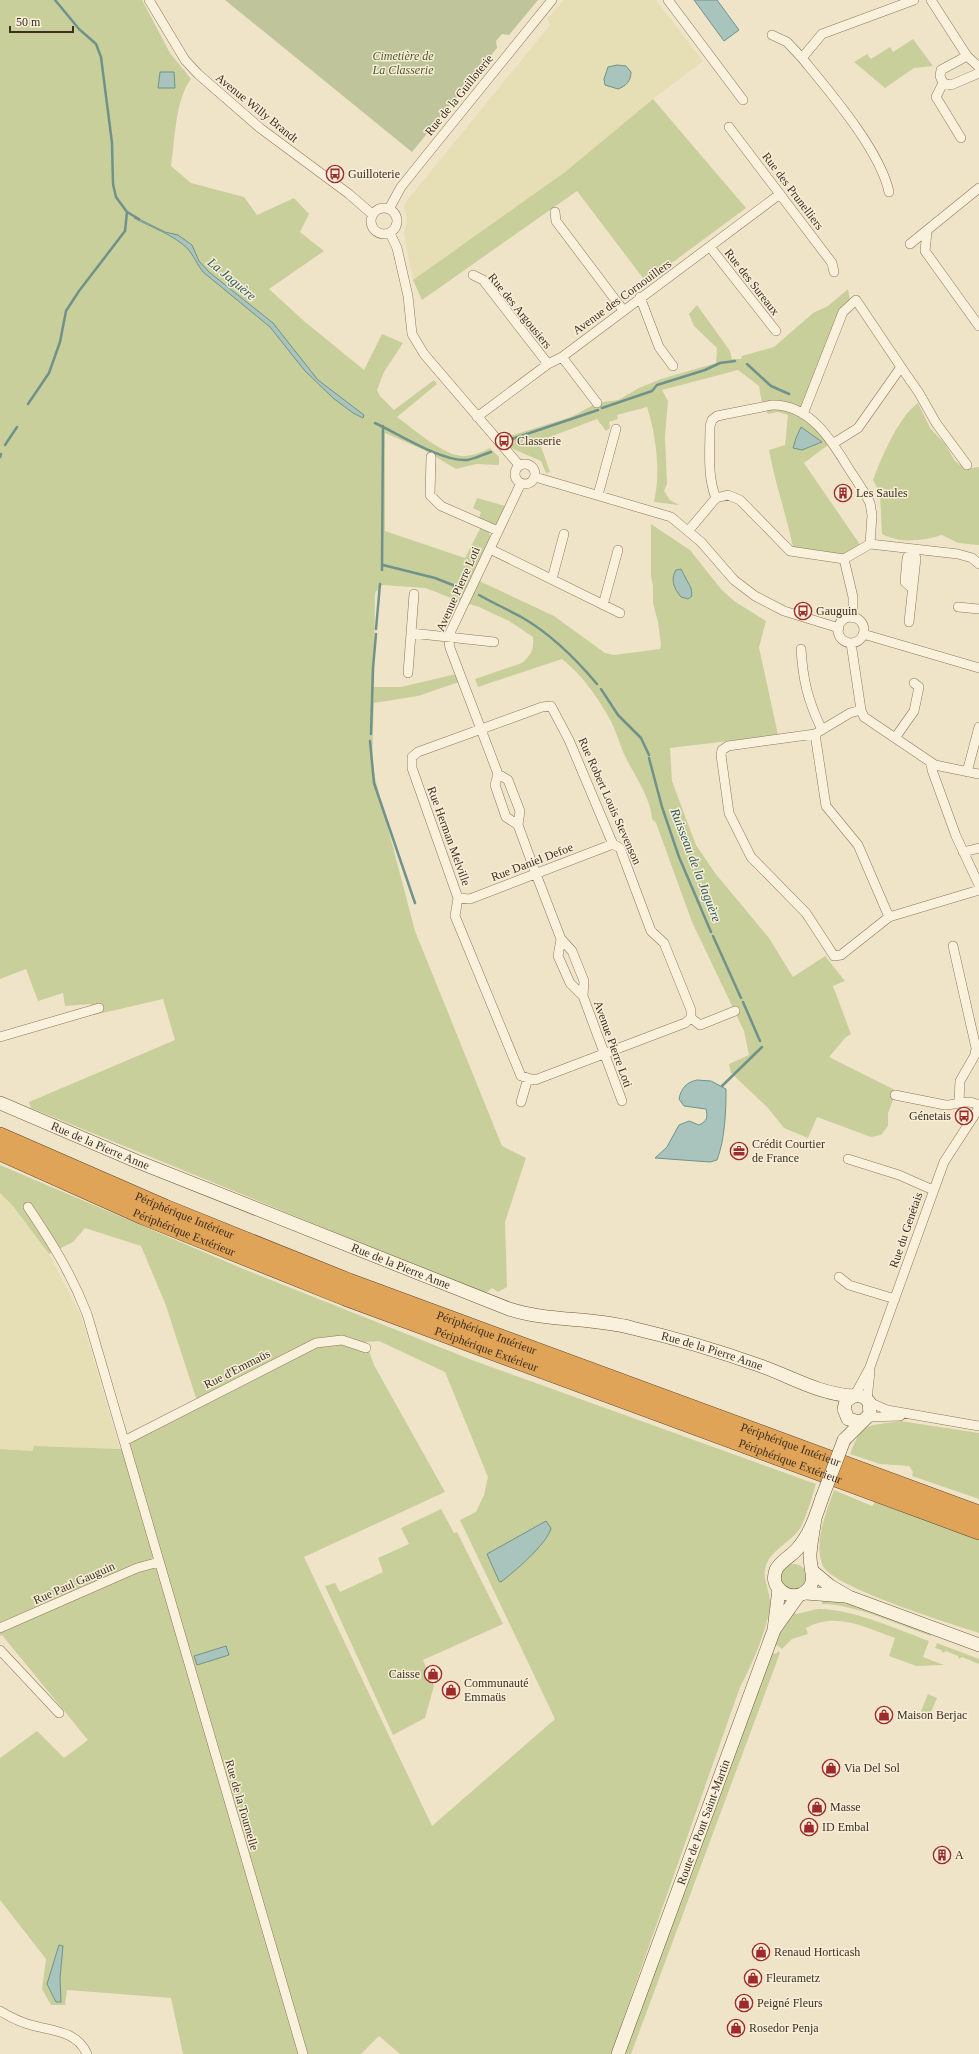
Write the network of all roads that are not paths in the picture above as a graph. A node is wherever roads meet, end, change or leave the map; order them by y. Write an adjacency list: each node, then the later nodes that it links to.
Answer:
1 (149, 0): 20 (street, Avenue Willy Brandt)
2 (552, 0): 18 (street, Rue de la Guilloterie)
3 (668, 0): 12 (street)
4 (914, 0): 8 (street)
5 (931, 0): 7 (street)
6 (772, 35): 8 (street)
7 (967, 56): 9 (street); 11 (street)
8 (802, 58): 16 (street)
9 (979, 67)
10 (979, 73): 11 (street)
11 (943, 83): 14 (street)
12 (743, 100)
13 (729, 127): 17 (street, Rue des Prunelliers)
14 (961, 138)
15 (979, 188): 21 (street)
16 (889, 192)
17 (780, 194): 24 (street, Avenue des Cornouillers); 25 (street, Rue des Prunelliers)
18 (389, 209): 20 (street); 22 (street)
19 (555, 212): 28 (street)
20 (372, 214): 22 (street)
21 (926, 232): 23 (street); 29 (street)
22 (390, 233): 37 (street)
23 (910, 244)
24 (710, 247): 27 (street, Avenue des Cornouillers); 30 (street, Rue des Sureaux)
25 (834, 272)
26 (473, 275): 32 (street, Rue des Argousiers)
27 (640, 297): 28 (street, Avenue des Cornouillers); 33 (street)
28 (623, 310): 31 (street, Avenue des Cornouillers)
29 (979, 326)
30 (776, 331)
31 (562, 357): 32 (street, Avenue des Cornouillers); 35 (street)
32 (548, 364): 37 (street, Avenue des Cornouillers)
33 (673, 366)
34 (900, 367): 36 (street); 39 (street); 42 (street)
35 (597, 403)
36 (803, 414): 39 (street); 46 (street)
37 (477, 417): 41 (street)
38 (616, 429): 45 (street)
39 (834, 443): 50 (street)
40 (431, 457): 48 (street)
41 (520, 465): 43 (street); 44 (street)
42 (967, 465)
43 (535, 477): 44 (street); 45 (street)
44 (521, 483): 48 (street, Avenue Pierre Loti)
45 (598, 495): 47 (street)
46 (716, 498): 47 (street); 54 (street)
47 (689, 530): 64 (street)
48 (498, 531): 51 (street, Avenue Pierre Loti)
49 (564, 534): 56 (street)
50 (870, 544): 53 (street); 54 (street)
51 (490, 549): 56 (street); 67 (street, Avenue Pierre Loti)
52 (618, 550): 58 (street)
53 (912, 550): 55 (street); 63 (street)
54 (844, 559): 62 (street)
55 (979, 564)
56 (552, 579): 58 (street)
57 (414, 594): 65 (street)
58 (603, 605): 61 (street)
59 (958, 607): 60 (street)
60 (979, 609)
61 (620, 613)
62 (852, 618): 64 (street); 66 (street)
63 (909, 622)
64 (839, 628): 69 (street)
65 (411, 633): 67 (street); 72 (street)
66 (863, 634): 69 (street); 71 (street)
67 (448, 637): 68 (street); 76 (street, Avenue Pierre Loti)
68 (494, 642)
69 (851, 643): 74 (street)
70 (801, 650): 77 (street)
71 (979, 668)
72 (408, 673)
73 (914, 683): 78 (street)
74 (860, 710): 77 (street); 78 (street)
75 (979, 727): 80 (street)
76 (481, 729): 81 (street, Avenue Pierre Loti); 84 (street, Rue Robert Louis Stevenson); 90 (street, Rue Herman Melville)
77 (819, 732): 91 (street); 91 (street)
78 (895, 738): 79 (street)
79 (931, 763): 80 (street); 86 (street)
80 (967, 772): 82 (street)
81 (498, 774): 83 (street, Avenue Pierre Loti); 83 (street, Avenue Pierre Loti)
82 (979, 774)
83 (518, 825): 87 (street, Avenue Pierre Loti)
84 (613, 844): 87 (street, Rue Daniel Defoe); 97 (street, Rue Robert Louis Stevenson)
85 (979, 848): 86 (street)
86 (963, 852): 88 (street)
87 (536, 874): 90 (street, Rue Daniel Defoe); 92 (street, Avenue Pierre Loti)
88 (979, 885)
89 (979, 890): 91 (street)
90 (458, 898): 100 (street, Rue Herman Melville)
91 (889, 917)
92 (561, 939): 94 (street, Avenue Pierre Loti); 94 (street, Avenue Pierre Loti)
93 (953, 946): 103 (street)
94 (583, 996): 99 (street, Avenue Pierre Loti)
95 (99, 1008): 98 (street)
96 (735, 1011): 97 (street)
97 (691, 1018): 99 (street)
98 (0, 1037)
99 (605, 1054): 100 (street); 102 (street, Avenue Pierre Loti)
100 (528, 1078): 104 (street)
101 (895, 1095): 103 (street)
102 (622, 1101)
103 (959, 1101): 106 (street)
104 (522, 1102)
105 (0, 1103): 116 (street, Rue de la Pierre Anne)
106 (979, 1105)
107 (979, 1108): 111 (street, Rue du Genétais)
108 (0, 1136): 122 (highway, Périphérique Intérieur)
109 (0, 1152): 124 (highway, Périphérique Extérieur)
110 (848, 1159): 111 (street)
111 (933, 1190): 114 (street, Rue du Genétais)
112 (28, 1208): 121 (street, Rue de la Tournelle)
113 (839, 1277): 114 (street)
114 (895, 1299): 117 (street, Rue du Genétais)
115 (366, 1348): 121 (street, Rue d'Emmaüs)
116 (814, 1389): 117 (street, Rue de la Pierre Anne); 119 (street, Rue de la Pierre Anne)
117 (861, 1398): 118 (street); 119 (street); 119 (street)
118 (910, 1414): 119 (street); 120 (street)
119 (855, 1418): 123 (street, bridge)
120 (979, 1426)
121 (124, 1441): 126 (street, Rue de la Tournelle)
122 (979, 1514)
123 (815, 1519): 125 (street); 127 (street)
124 (979, 1531)
125 (787, 1559): 127 (street); 128 (street)
126 (159, 1562): 131 (street, Rue Paul Gauguin); 138 (street, Rue de la Tournelle)
127 (812, 1570): 129 (street); 130 (street)
128 (779, 1589): 129 (street); 132 (street, Route de Pont Saint-Martin)
129 (802, 1594): 130 (street); 132 (street)
130 (849, 1596): 133 (street)
131 (0, 1628)
132 (774, 1630): 139 (street, Route de Pont Saint-Martin)
133 (979, 1645)
134 (0, 1650): 135 (street)
135 (59, 1713)
136 (0, 2011): 137 (street)
137 (87, 2054)
138 (303, 2054)
139 (618, 2054)

